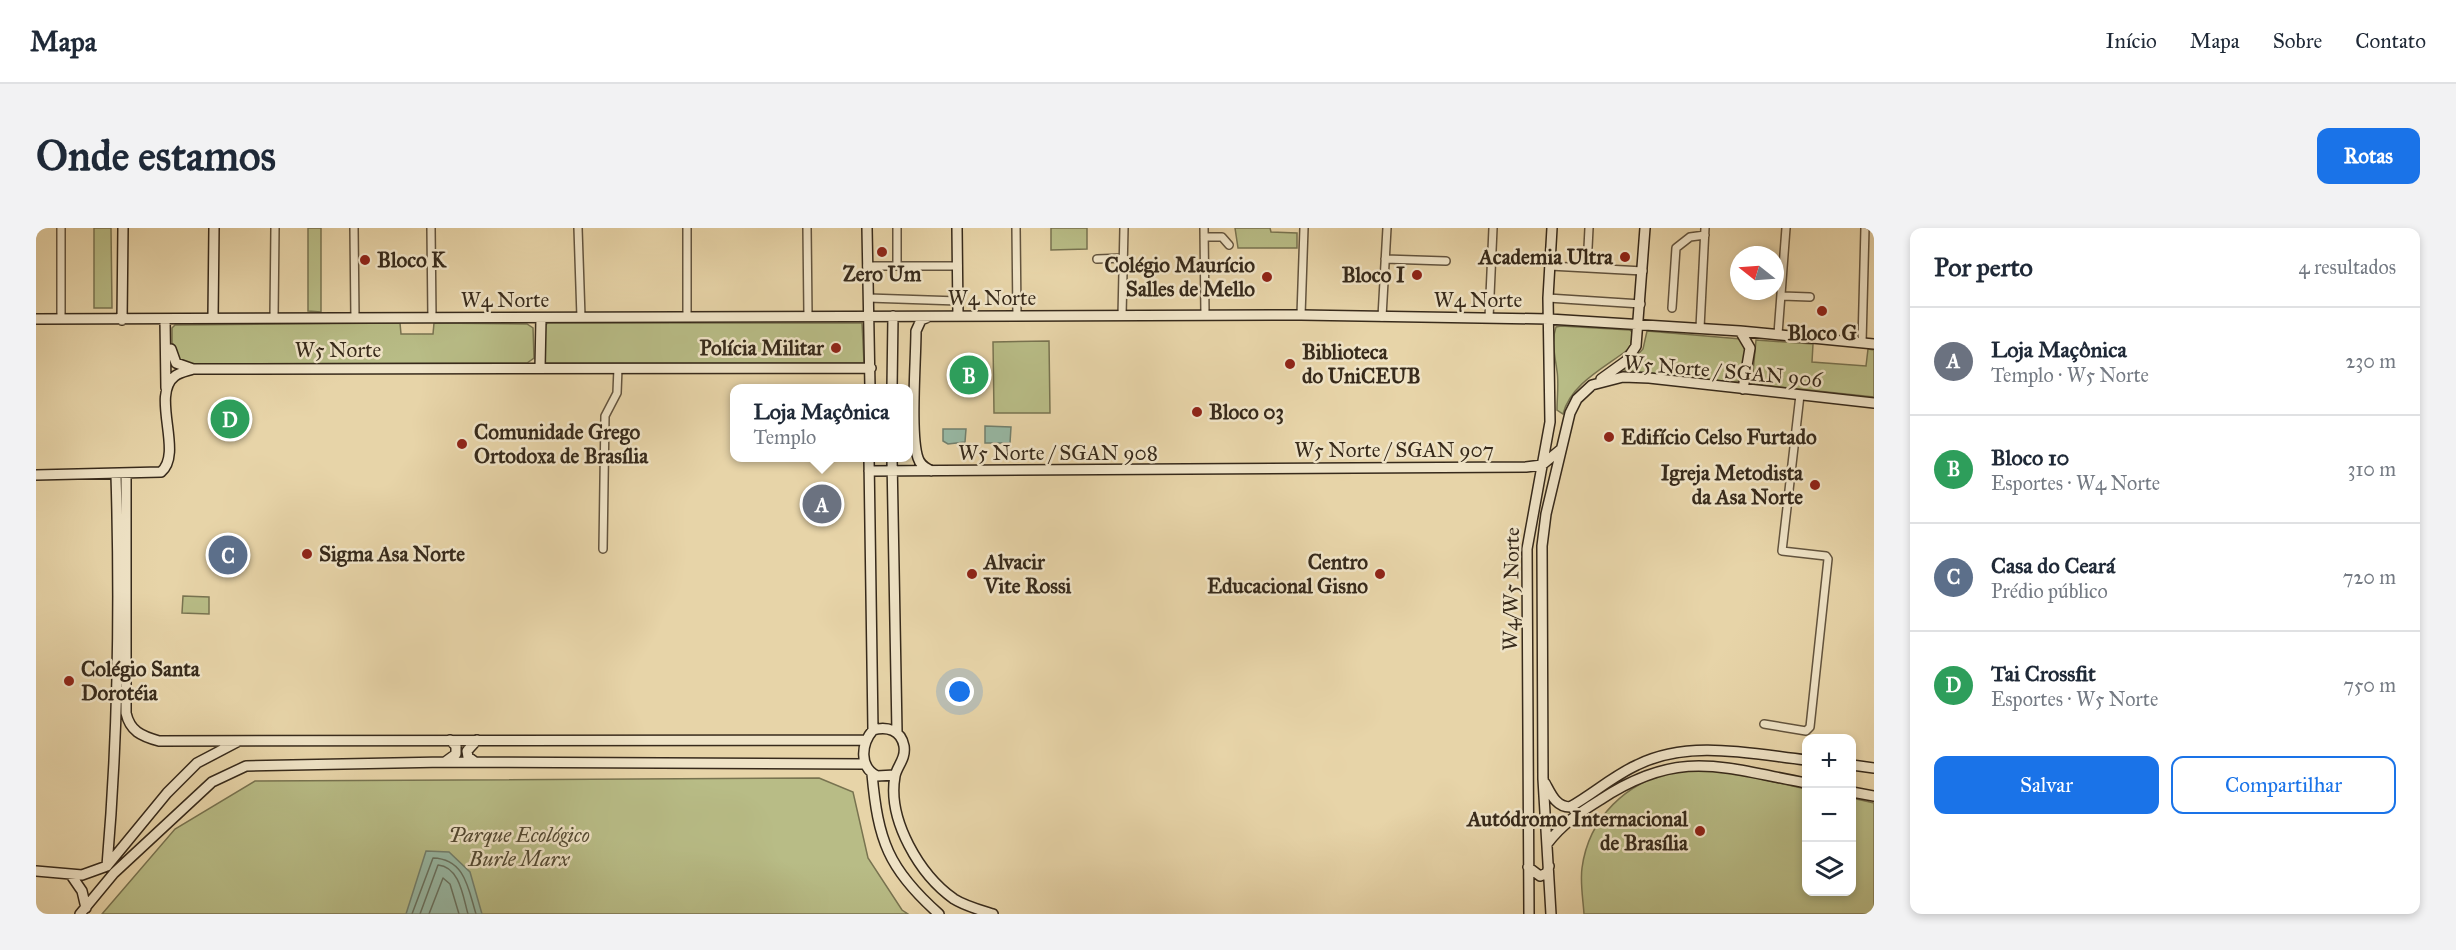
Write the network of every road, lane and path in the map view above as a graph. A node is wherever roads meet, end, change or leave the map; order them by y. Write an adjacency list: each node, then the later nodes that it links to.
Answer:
1 (61, 228): 65 (street)
2 (123, 228): 68 (main road)
3 (214, 228): 59 (main road)
4 (275, 228): 56 (street)
5 (354, 228): 60 (street)
6 (431, 228): 61 (street)
7 (578, 228): 57 (street)
8 (687, 228): 50 (street)
9 (807, 228): 47 (street)
10 (867, 228): 32 (main road)
11 (897, 228): 33 (street)
12 (957, 228): 34 (main road)
13 (1016, 228): 54 (street)
14 (1124, 228): 27 (street)
15 (1204, 228): 25 (street)
16 (1304, 228): 49 (street)
17 (1387, 228): 29 (street)
18 (1493, 228): 63 (street)
19 (1552, 228): 35 (main road, W4/W5 Norte)
20 (1589, 228): 36 (street)
21 (1645, 228): 37 (main road)
22 (1786, 228): 31 (street)
23 (1865, 228): 73 (street)
24 (1705, 232): 45 (street); 70 (street)
25 (1204, 237): 26 (street); 46 (street)
26 (1229, 245)
27 (1124, 258): 28 (street); 55 (street)
28 (1097, 259)
29 (1385, 259): 30 (street); 58 (street)
30 (1446, 261)
31 (1784, 262)
32 (867, 266): 33 (street); 40 (main road)
33 (897, 266): 34 (street)
34 (958, 266): 43 (main road)
35 (1550, 266): 36 (street); 41 (main road, W4/W5 Norte)
36 (1587, 268): 37 (street)
37 (1643, 271): 44 (main road)
38 (1784, 296): 39 (street)
39 (1810, 297)
40 (868, 298): 43 (street); 48 (main road)
41 (1548, 298): 44 (street); 67 (main road, W4/W5 Norte)
42 (1782, 300): 72 (street)
43 (958, 301): 53 (main road)
44 (1641, 304): 69 (main road)
45 (1672, 308)
46 (1205, 314): 49 (main road, W4 Norte); 55 (main road, W4 Norte)
47 (808, 315): 48 (main road, W4 Norte); 50 (main road, W4 Norte)
48 (869, 315): 51 (main road, W4 Norte); 77 (main road)
49 (1301, 315): 58 (main road, W4 Norte)
50 (687, 316): 57 (main road, W4 Norte)
51 (892, 316): 52 (main road, W4 Norte); 80 (main road)
52 (930, 316): 53 (main road, W4 Norte); 95 (main road)
53 (958, 316): 54 (main road, W4 Norte)
54 (1017, 316): 55 (main road, W4 Norte)
55 (1122, 316)
56 (274, 317): 59 (main road, W4 Norte); 60 (main road, W4 Norte)
57 (581, 317): 62 (main road, W4 Norte)
58 (1382, 317): 63 (main road, W4 Norte)
59 (213, 318): 66 (main road, W4 Norte)
60 (355, 318): 61 (main road, W4 Norte)
61 (432, 318): 62 (main road, W4 Norte)
62 (541, 318): 75 (main road)
63 (1489, 318): 67 (main road, W4 Norte)
64 (36, 319): 65 (main road, W4 Norte)
65 (61, 319): 68 (main road, W4 Norte)
66 (167, 319): 68 (main road, W4 Norte); 78 (main road); 83 (main road)
67 (1549, 319): 69 (main road, W4 Norte); 85 (main road, W4/W5 Norte)
68 (122, 320)
69 (1639, 325): 70 (main road, W4 Norte); 81 (main road)
70 (1700, 328): 71 (main road, W4 Norte)
71 (1740, 331): 72 (main road, W4 Norte); 82 (main road)
72 (1779, 334): 73 (main road, W4 Norte)
73 (1862, 343): 74 (main road, W4 Norte)
74 (1874, 344)
75 (540, 368): 76 (main road, W5 Norte); 78 (main road, W5 Norte)
76 (618, 368): 77 (main road, W5 Norte); 98 (street)
77 (871, 368): 79 (main road)
78 (193, 369): 83 (main road)
79 (870, 384)
80 (892, 384)
81 (1592, 385): 82 (main road, W5 Norte / SGAN 906); 87 (main road)
82 (1743, 390): 84 (main road, W5 Norte / SGAN 906)
83 (166, 391): 97 (main road)
84 (1800, 395): 86 (main road, W5 Norte / SGAN 906); 99 (street)
85 (1550, 401): 87 (main road); 91 (main road, W4/W5 Norte)
86 (1874, 403)
87 (1570, 413): 88 (main road)
88 (1561, 448): 91 (main road); 114 (main road, W4/W5 Norte)
89 (869, 462): 93 (main road)
90 (892, 462): 94 (main road)
91 (1542, 465): 92 (main road, W5 Norte / SGAN 907); 121 (main road, W4/W5 Norte)
92 (1246, 469): 95 (main road, W5 Norte / SGAN 908)
93 (869, 471): 94 (main road, W5 Norte / SGAN 908); 100 (main road)
94 (892, 471): 95 (main road, W5 Norte / SGAN 908); 101 (main road)
95 (932, 471)
96 (36, 475): 97 (main road)
97 (121, 475): 105 (main road); 119 (main road)
98 (603, 549)
99 (1764, 724)
100 (873, 730): 101 (main road); 104 (main road)
101 (897, 732): 113 (main road)
102 (450, 740): 103 (main road); 105 (main road); 107 (main road)
103 (477, 740): 104 (main road); 108 (main road)
104 (865, 740): 109 (main road)
105 (238, 741): 119 (main road)
106 (1802, 760): 114 (main road)
107 (445, 762): 108 (main road); 124 (main road)
108 (479, 763): 109 (main road)
109 (866, 764): 112 (main road)
110 (1856, 766): 111 (main road)
111 (1874, 768)
112 (872, 774): 113 (main road); 125 (main road)
113 (895, 774): 126 (main road)
114 (1543, 779): 118 (main road, W4/W5 Norte)
115 (1802, 782): 118 (main road)
116 (1856, 793): 117 (main road)
117 (1874, 796)
118 (1547, 844): 120 (main road, W4/W5 Norte)
119 (107, 866): 123 (main road)
120 (1549, 866): 121 (main road); 129 (main road, W4/W5 Norte)
121 (1528, 867): 128 (main road, W4/W5 Norte)
122 (36, 871): 123 (main road)
123 (71, 875): 124 (main road)
124 (83, 911)
125 (939, 914)
126 (993, 914)
127 (1523, 914): 128 (main road)
128 (1530, 914)
129 (1551, 914)

